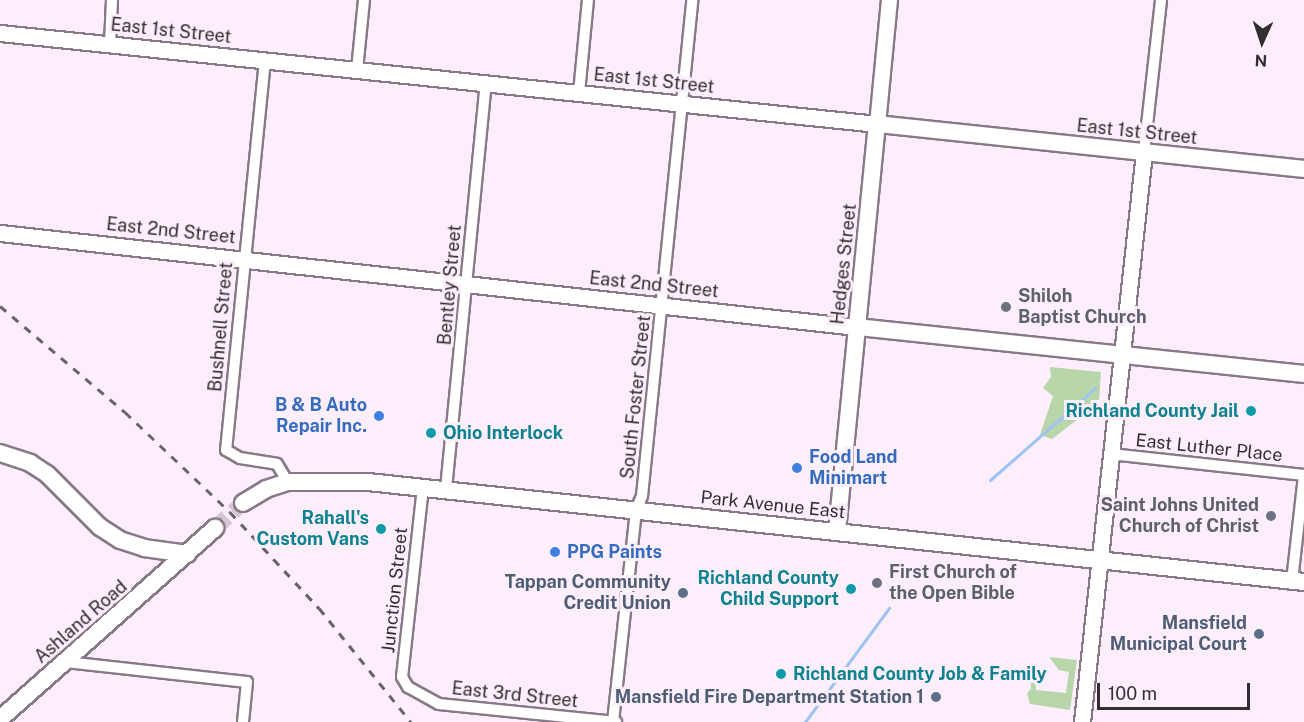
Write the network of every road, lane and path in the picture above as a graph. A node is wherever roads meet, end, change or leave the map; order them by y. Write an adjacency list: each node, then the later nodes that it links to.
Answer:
1 (112, 0): 8 (street)
2 (363, 0): 10 (street)
3 (588, 0): 12 (street)
4 (692, 0): 13 (street, South Foster Street)
5 (890, 0): 14 (street, Hedges Street)
6 (1161, 0): 15 (street)
7 (0, 33): 8 (street, East 1st Street)
8 (110, 44): 9 (street, East 1st Street)
9 (265, 60): 10 (street, East 1st Street); 18 (street, Bushnell Street)
10 (357, 70): 11 (street, East 1st Street)
11 (486, 84): 12 (street, East 1st Street); 19 (street, Bentley Street)
12 (579, 93): 13 (street, East 1st Street)
13 (681, 104): 14 (street, East 1st Street); 20 (street, South Foster Street)
14 (877, 124): 15 (main road, East 1st Street); 21 (main road, Hedges Street)
15 (1143, 152): 16 (main road, East 1st Street); 22 (street)
16 (1304, 169)
17 (0, 233): 18 (street, East 2nd Street)
18 (243, 259): 19 (street, East 2nd Street); 27 (street, Bushnell Street)
19 (467, 283): 20 (street, East 2nd Street); 29 (street, Bentley Street)
20 (663, 305): 21 (street, East 2nd Street); 31 (street, South Foster Street)
21 (857, 327): 22 (main road, East 2nd Street); 33 (main road, Hedges Street)
22 (1122, 354): 23 (main road, East 2nd Street); 25 (street)
23 (1304, 374)
24 (0, 453): 34 (main road)
25 (1111, 454): 26 (street, East Luther Place); 35 (street)
26 (1304, 475): 36 (street)
27 (288, 482): 28 (main road, Park Avenue East); 30 (main road, Park Avenue East)
28 (423, 487): 29 (main road, Park Avenue East); 38 (street, Junction Street)
29 (446, 489): 31 (main road, Park Avenue East)
30 (243, 503)
31 (636, 510): 33 (main road, Park Avenue East); 41 (street, South Foster Street)
32 (214, 528): 34 (main road)
33 (837, 531): 35 (main road, Park Avenue East)
34 (188, 554): 37 (main road, Ashland Road)
35 (1099, 560): 36 (main road, Park Avenue East); 42 (street)
36 (1298, 581)
37 (66, 662): 39 (main road, Ashland Road); 40 (street)
38 (413, 693): 41 (street, East 3rd Street)
39 (0, 719)
40 (243, 722)
41 (614, 722)
42 (1082, 722)

